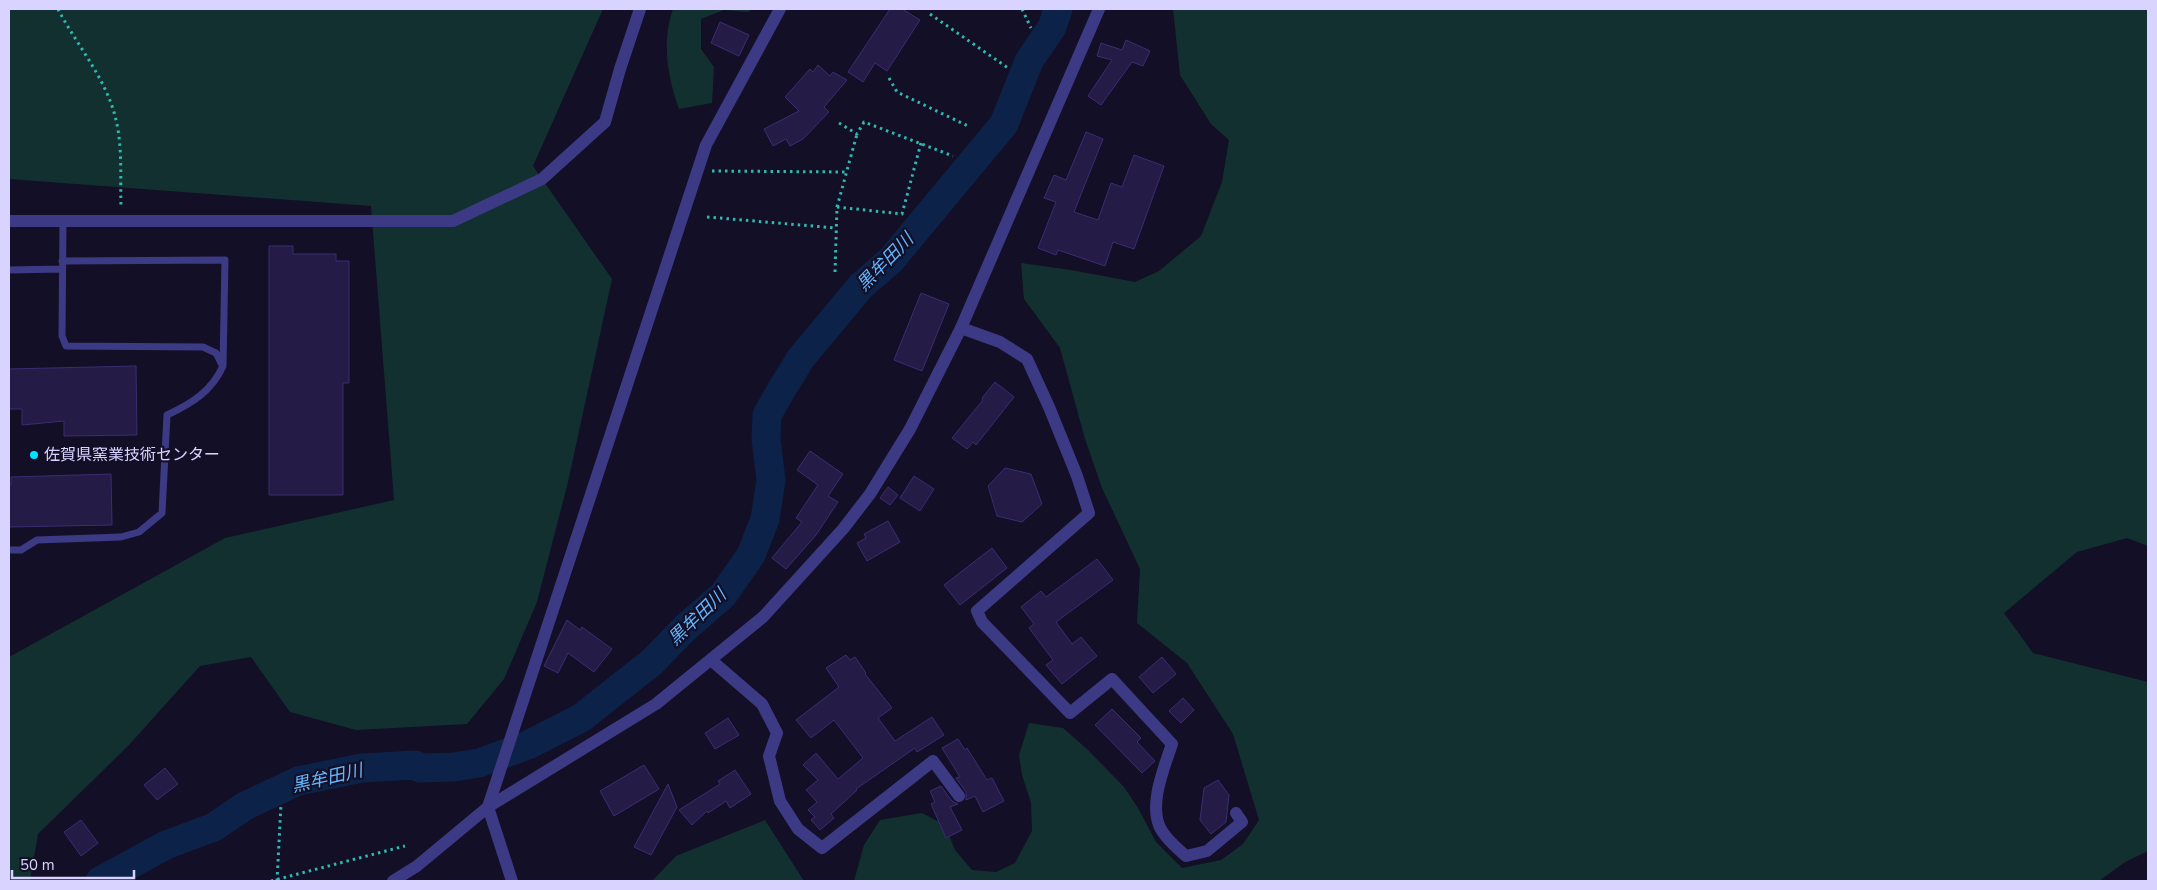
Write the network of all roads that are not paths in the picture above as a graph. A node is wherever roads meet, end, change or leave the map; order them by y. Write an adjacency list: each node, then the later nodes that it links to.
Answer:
1 (640, 9): 5 (street)
2 (780, 9): 14 (street)
3 (1099, 9): 9 (street)
4 (9, 221): 5 (street)
5 (63, 221): 6 (lane)
6 (62, 261): 8 (lane); 10 (lane)
7 (9, 270): 8 (lane)
8 (62, 270): 10 (lane)
9 (961, 328): 12 (street); 15 (street)
10 (223, 366): 11 (lane)
11 (9, 550)
12 (711, 660): 13 (street); 14 (street)
13 (960, 796)
14 (488, 807): 16 (street); 17 (street)
15 (1236, 813)
16 (393, 881)
17 (512, 881)

